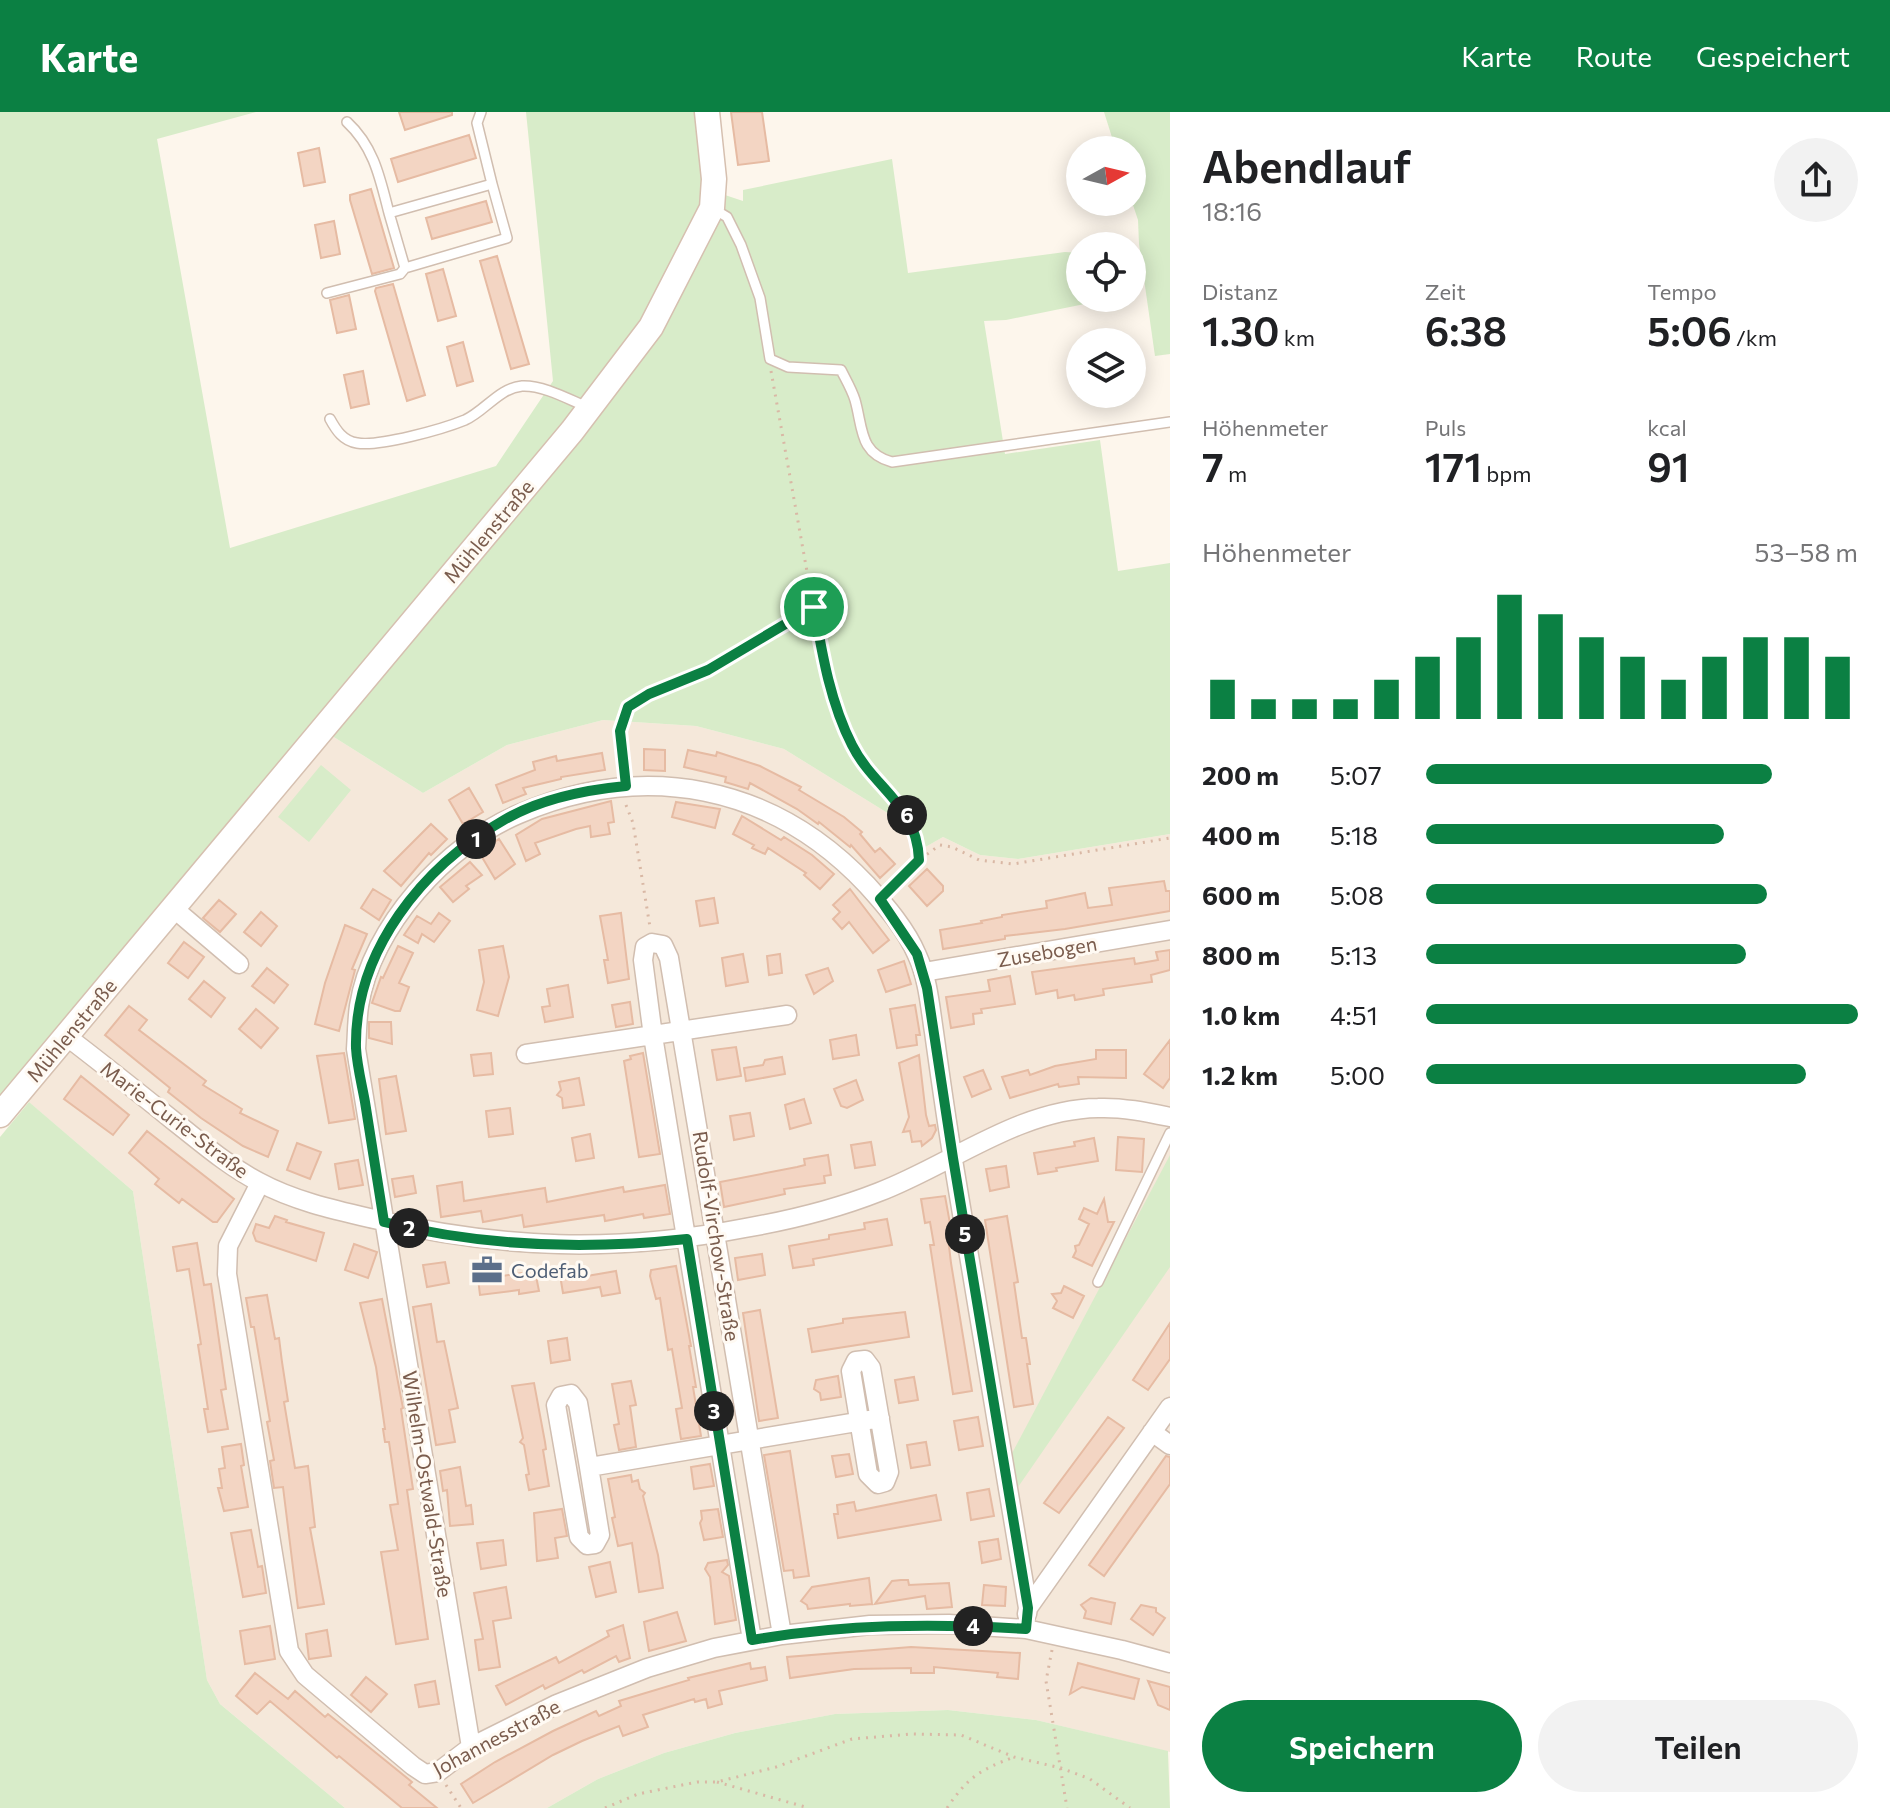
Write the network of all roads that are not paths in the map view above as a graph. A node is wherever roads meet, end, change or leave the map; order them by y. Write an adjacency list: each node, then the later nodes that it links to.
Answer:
1 (481, 112): 4 (lane)
2 (707, 112): 5 (street, Mühlenstraße)
3 (347, 122): 6 (lane)
4 (492, 184): 6 (lane); 7 (lane)
5 (712, 208): 9 (street, Mühlenstraße); 11 (lane)
6 (389, 213): 7 (lane)
7 (405, 268): 8 (lane)
8 (327, 293)
9 (590, 408): 10 (lane); 12 (street, Mühlenstraße)
10 (330, 419)
11 (1170, 422)
12 (172, 907): 14 (street); 18 (street, Mühlenstraße)
13 (1170, 930): 15 (street, Zusebogen)
14 (239, 964)
15 (924, 972): 24 (street, Wilhelm-Ostwald-Straße); 26 (street, Wilhelm-Ostwald-Straße)
16 (787, 1015): 17 (street)
17 (682, 1031): 19 (street); 19 (street, Rudolf-Virchow-Straße); 27 (street, Rudolf-Virchow-Straße)
18 (66, 1036): 21 (street, Mühlenstraße); 25 (street, Marie-Curie-Straße)
19 (653, 1036): 20 (street); 28 (street, Rudolf-Virchow-Straße)
20 (526, 1054)
21 (0, 1115)
22 (1170, 1117): 24 (street, Marie-Curie-Straße)
23 (1170, 1133): 29 (lane)
24 (953, 1158): 27 (street, Marie-Curie-Straße); 38 (street, Wilhelm-Ostwald-Straße)
25 (260, 1183): 26 (street, Marie-Curie-Straße); 43 (street, Johannesstraße)
26 (384, 1222): 28 (street, Marie-Curie-Straße); 43 (street, Wilhelm-Ostwald-Straße)
27 (717, 1234): 28 (street, Marie-Curie-Straße); 34 (street, Rudolf-Virchow-Straße)
28 (687, 1239): 35 (street, Rudolf-Virchow-Straße)
29 (1098, 1282)
30 (1170, 1407): 33 (street)
31 (880, 1418): 32 (street); 32 (street); 32 (street)
32 (859, 1423): 34 (street)
33 (1152, 1432): 36 (street); 38 (street)
34 (750, 1441): 35 (street); 40 (street, Rudolf-Virchow-Straße)
35 (720, 1445): 37 (street); 41 (street, Rudolf-Virchow-Straße)
36 (1170, 1445)
37 (589, 1467): 37 (street)
38 (1028, 1608): 39 (street)
39 (1026, 1629): 40 (street, Johannesstraße); 42 (street, Johannesstraße)
40 (782, 1635): 41 (street, Johannesstraße)
41 (752, 1640): 43 (street, Johannesstraße)
42 (1170, 1663)
43 (471, 1747)

